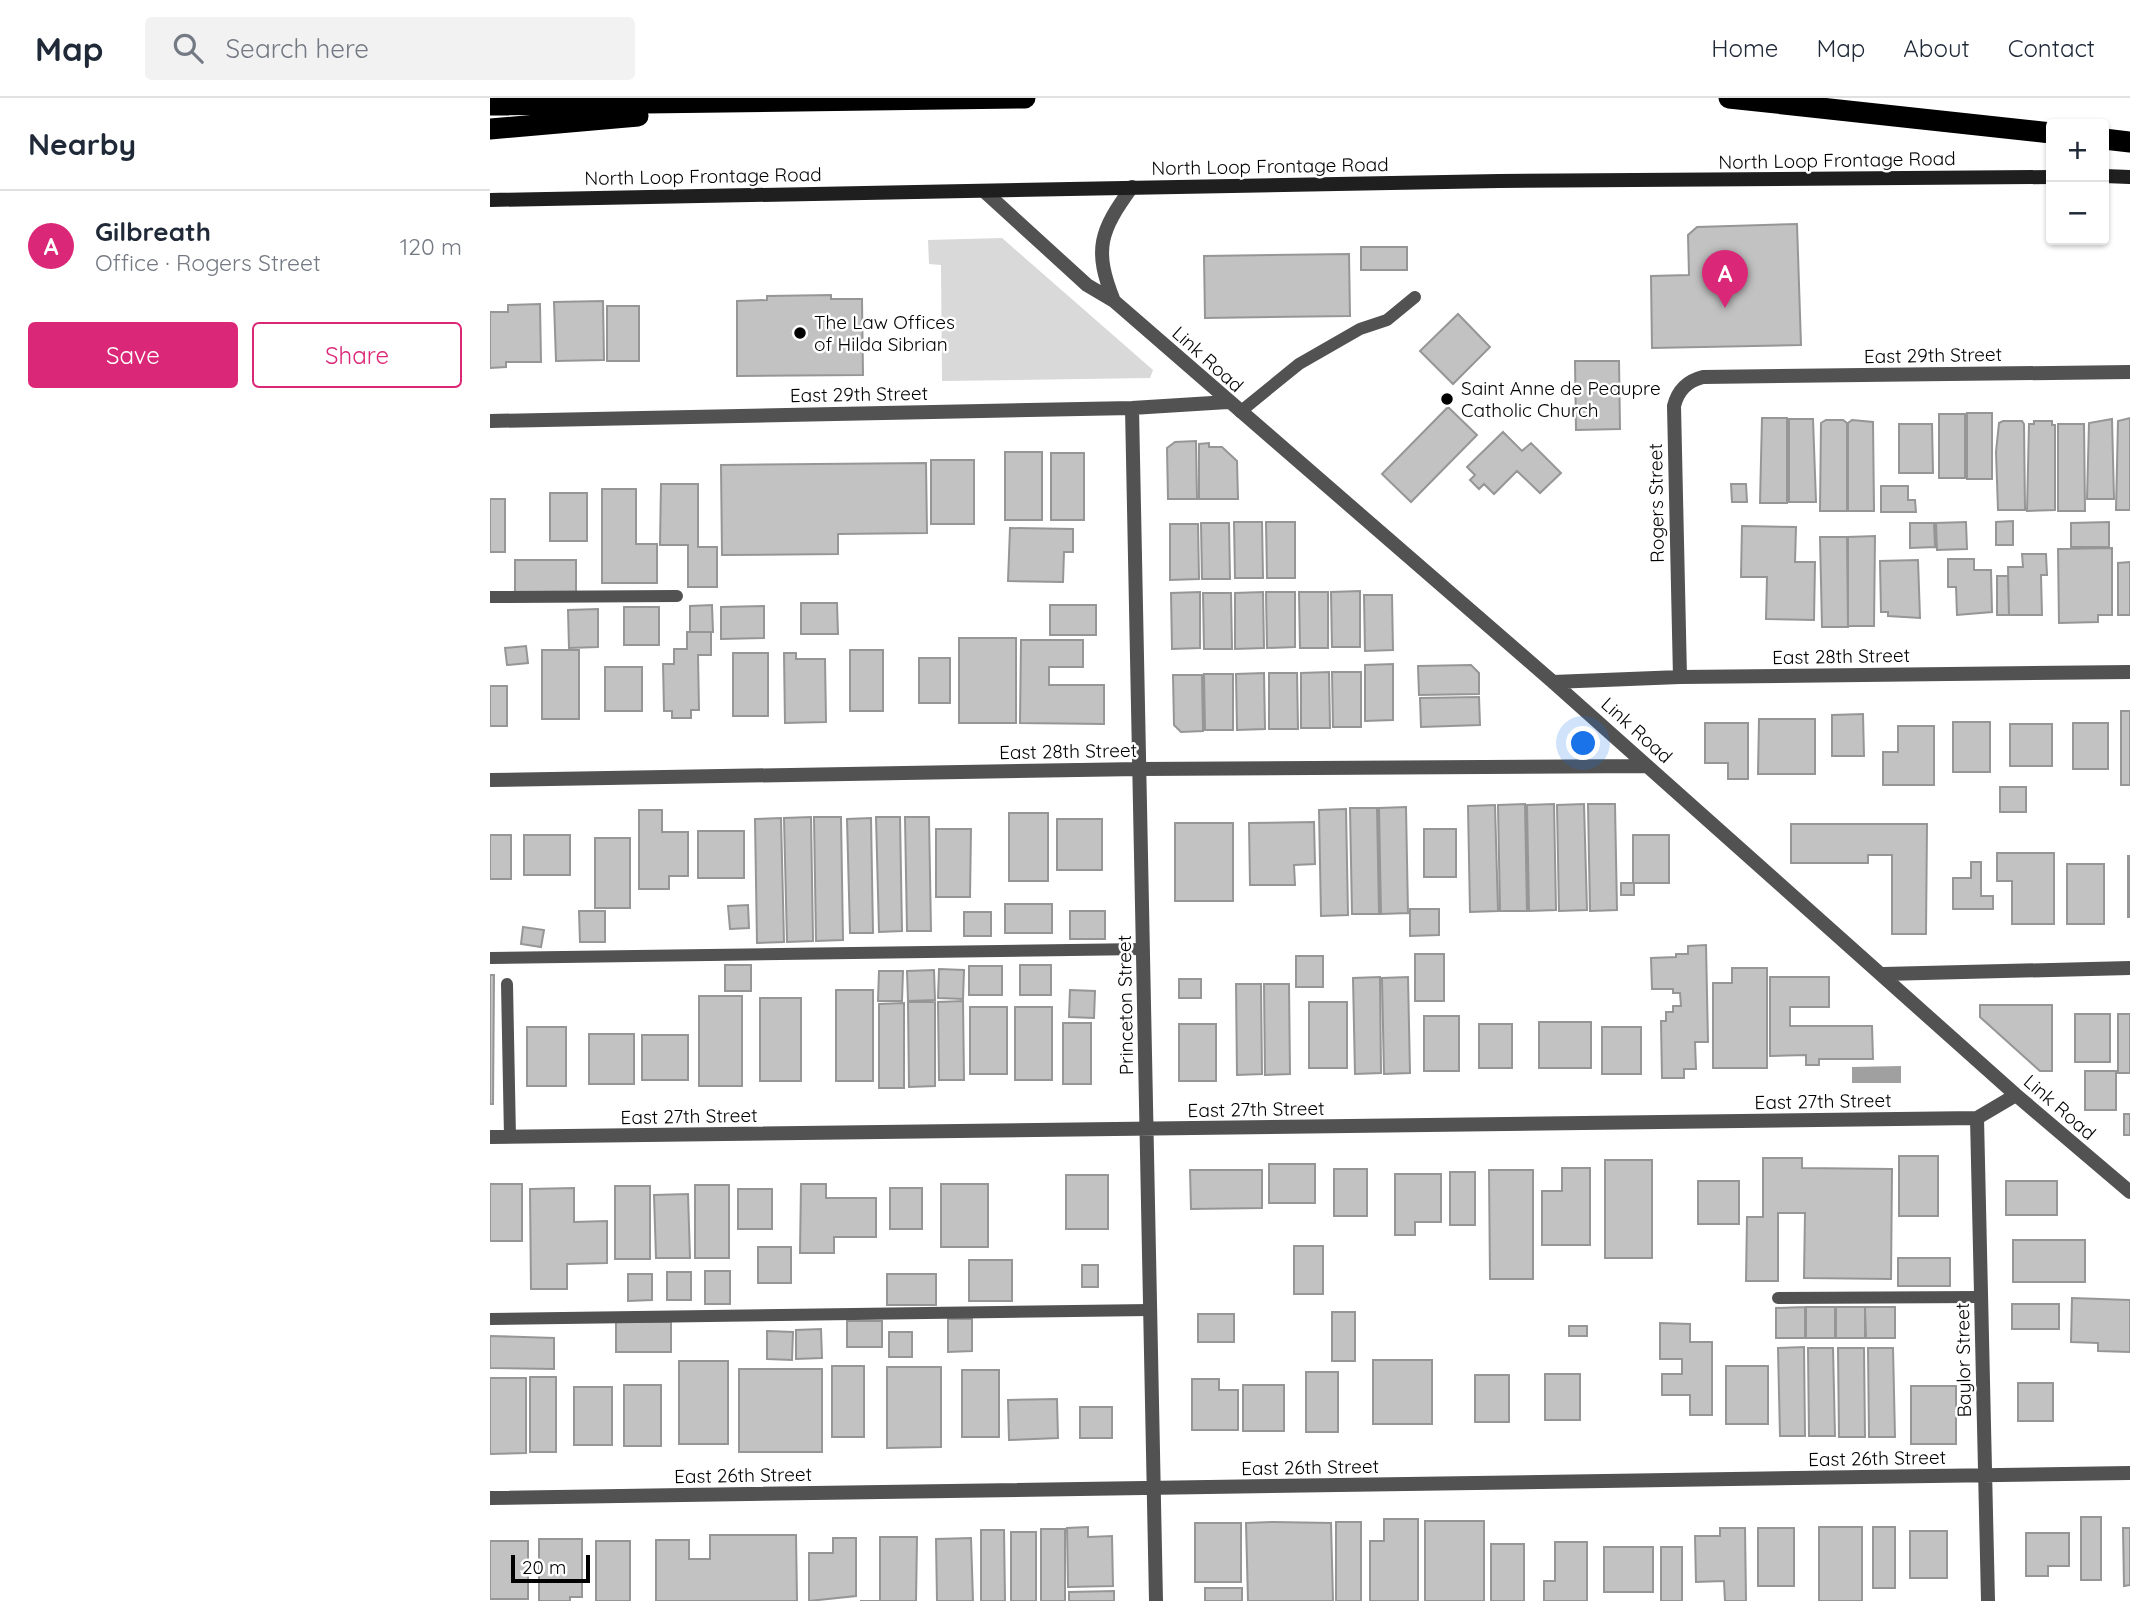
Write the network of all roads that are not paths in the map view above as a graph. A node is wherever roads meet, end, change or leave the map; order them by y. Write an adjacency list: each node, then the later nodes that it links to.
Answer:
1 (1024, 98): 3 (highway)
2 (1729, 98): 6 (highway)
3 (802, 101): 4 (highway); 5 (highway)
4 (490, 105)
5 (490, 129)
6 (2046, 132)
7 (2109, 140): 8 (highway)
8 (2130, 142)
9 (2109, 176): 11 (main road)
10 (2046, 177): 12 (main road, North Loop Frontage Road)
11 (2130, 177)
12 (1132, 187): 13 (main road, North Loop Frontage Road); 16 (street)
13 (984, 191): 14 (main road, North Loop Frontage Road); 16 (street, Link Road)
14 (490, 200)
15 (1415, 297): 19 (lane)
16 (1114, 301): 19 (street, Link Road)
17 (2130, 372): 18 (street, East 29th Street)
18 (1737, 377): 25 (street, Rogers Street)
19 (1234, 407): 20 (street, East 29th Street); 26 (street, Link Road)
20 (1132, 408): 21 (street, East 29th Street); 28 (street, Princeton Street)
21 (490, 421)
22 (677, 596): 23 (lane)
23 (490, 597)
24 (2130, 672): 25 (street, East 28th Street)
25 (1680, 677): 26 (street, East 28th Street)
26 (1553, 682): 27 (street, Link Road)
27 (1647, 766): 28 (street, East 28th Street); 33 (street, Link Road)
28 (1139, 769): 29 (street, East 28th Street); 30 (street, Princeton Street)
29 (490, 780)
30 (1143, 949): 31 (lane); 37 (street, Princeton Street)
31 (490, 958)
32 (2130, 968): 33 (street)
33 (1883, 974): 35 (street, Link Road)
34 (507, 984): 38 (lane)
35 (2016, 1095): 36 (street, East 27th Street); 40 (street, Link Road)
36 (1977, 1118): 37 (street, East 27th Street); 41 (street, Baylor Street)
37 (1147, 1129): 38 (street, East 27th Street); 43 (street, Princeton Street)
38 (510, 1137): 39 (street, East 27th Street)
39 (490, 1138)
40 (2130, 1192)
41 (1981, 1297): 42 (lane); 46 (street, Baylor Street)
42 (1778, 1298)
43 (1150, 1310): 44 (lane); 47 (street, Princeton Street)
44 (490, 1319)
45 (2130, 1473): 46 (street, East 26th Street)
46 (1985, 1476): 47 (street, East 26th Street); 50 (street, Baylor Street)
47 (1154, 1489): 48 (street, East 26th Street); 49 (street, Princeton Street)
48 (490, 1498)
49 (1156, 1601)
50 (1988, 1601)

